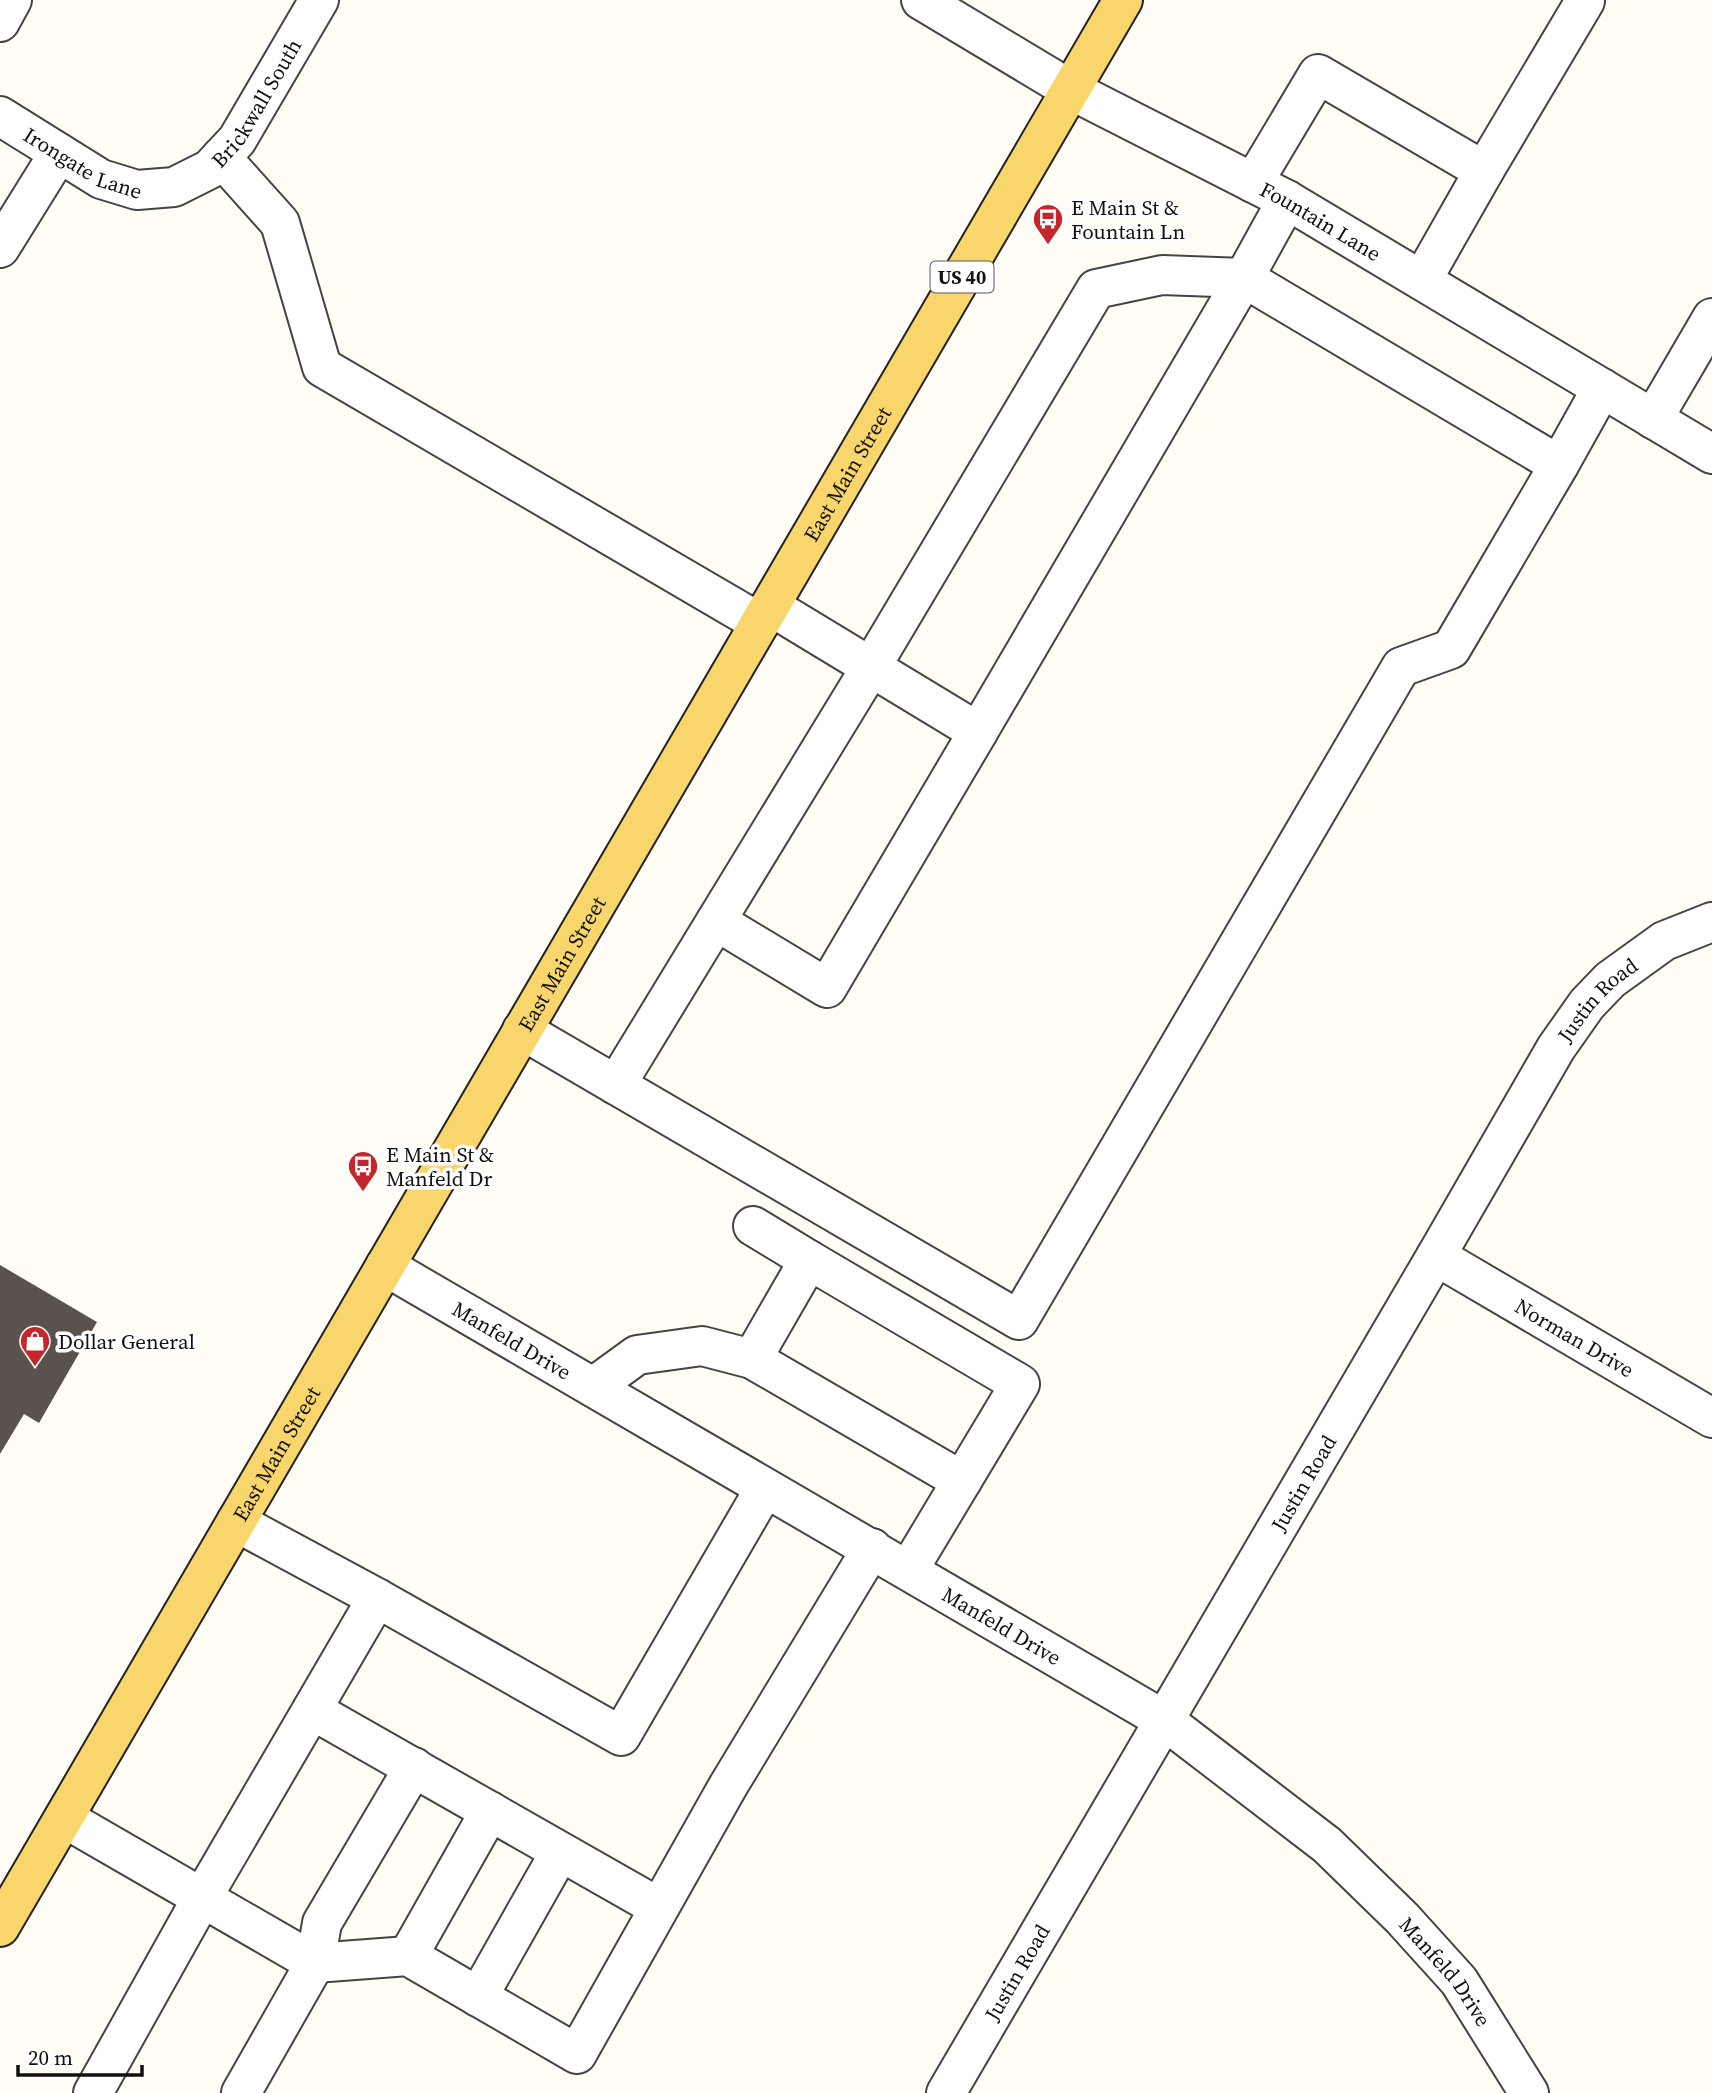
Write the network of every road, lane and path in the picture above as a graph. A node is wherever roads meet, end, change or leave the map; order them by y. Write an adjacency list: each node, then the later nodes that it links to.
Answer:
1 (12, 0): 6 (street)
2 (319, 0): 10 (street, Brickwall South)
3 (921, 0): 7 (street, Fountain Lane)
4 (1123, 0): 7 (main road, East Main Street / US 40)
5 (1585, 1): 11 (street)
6 (0, 22)
7 (1071, 90): 12 (street, Fountain Lane); 23 (main road, East Main Street / US 40)
8 (0, 116): 9 (street, Irongate Lane)
9 (59, 153): 13 (street, Irongate Lane); 15 (street)
10 (221, 157): 13 (street, Brickwall South); 23 (street)
11 (1484, 171): 12 (street); 17 (street)
12 (1253, 183): 14 (street, Fountain Lane)
13 (174, 187)
14 (1287, 200): 16 (street); 17 (street, Fountain Lane)
15 (0, 248)
16 (1244, 278): 22 (street); 24 (street); 25 (street)
17 (1422, 280): 19 (street, Fountain Lane)
18 (1709, 331): 20 (street)
19 (1602, 388): 20 (street, Fountain Lane); 22 (street)
20 (1653, 419): 21 (street, Fountain Lane)
21 (1712, 454)
22 (1559, 465): 29 (street)
23 (765, 615): 24 (street); 28 (main road, East Main Street / US 40)
24 (871, 667): 25 (street); 26 (street)
25 (978, 732): 26 (street)
26 (716, 921): 29 (street)
27 (1712, 922): 31 (street, Justin Road)
28 (522, 1030): 29 (street); 33 (main road, East Main Street / US 40)
29 (616, 1085)
30 (753, 1226): 32 (street)
31 (1436, 1256): 36 (street, Norman Drive); 44 (street, Justin Road)
32 (809, 1260): 34 (street); 37 (street)
33 (386, 1266): 35 (street, Manfeld Drive); 39 (main road, East Main Street / US 40)
34 (752, 1359): 35 (street); 37 (street)
35 (593, 1387): 38 (street, Manfeld Drive)
36 (1712, 1418)
37 (962, 1481): 41 (street)
38 (765, 1488): 40 (street, Manfeld Drive); 42 (street)
39 (236, 1522): 42 (street); 47 (main road, East Main Street / US 40)
40 (872, 1548): 41 (street, Manfeld Drive); 50 (street)
41 (909, 1569): 44 (street, Manfeld Drive)
42 (377, 1598): 43 (street)
43 (312, 1710): 45 (street); 49 (street)
44 (1164, 1720): 57 (street, Justin Road); 58 (street, Manfeld Drive)
45 (414, 1767): 46 (street); 53 (street)
46 (490, 1811): 48 (street); 52 (street)
47 (64, 1818): 49 (street); 51 (main road, East Main Street / US 40)
48 (560, 1852): 50 (street); 54 (street)
49 (202, 1898): 53 (street); 55 (street)
50 (658, 1907): 54 (street)
51 (0, 1927)
52 (408, 1956): 53 (street); 54 (street)
53 (315, 1963): 56 (street)
54 (478, 1997)
55 (93, 2093)
56 (241, 2093)
57 (946, 2093)
58 (1529, 2093)

